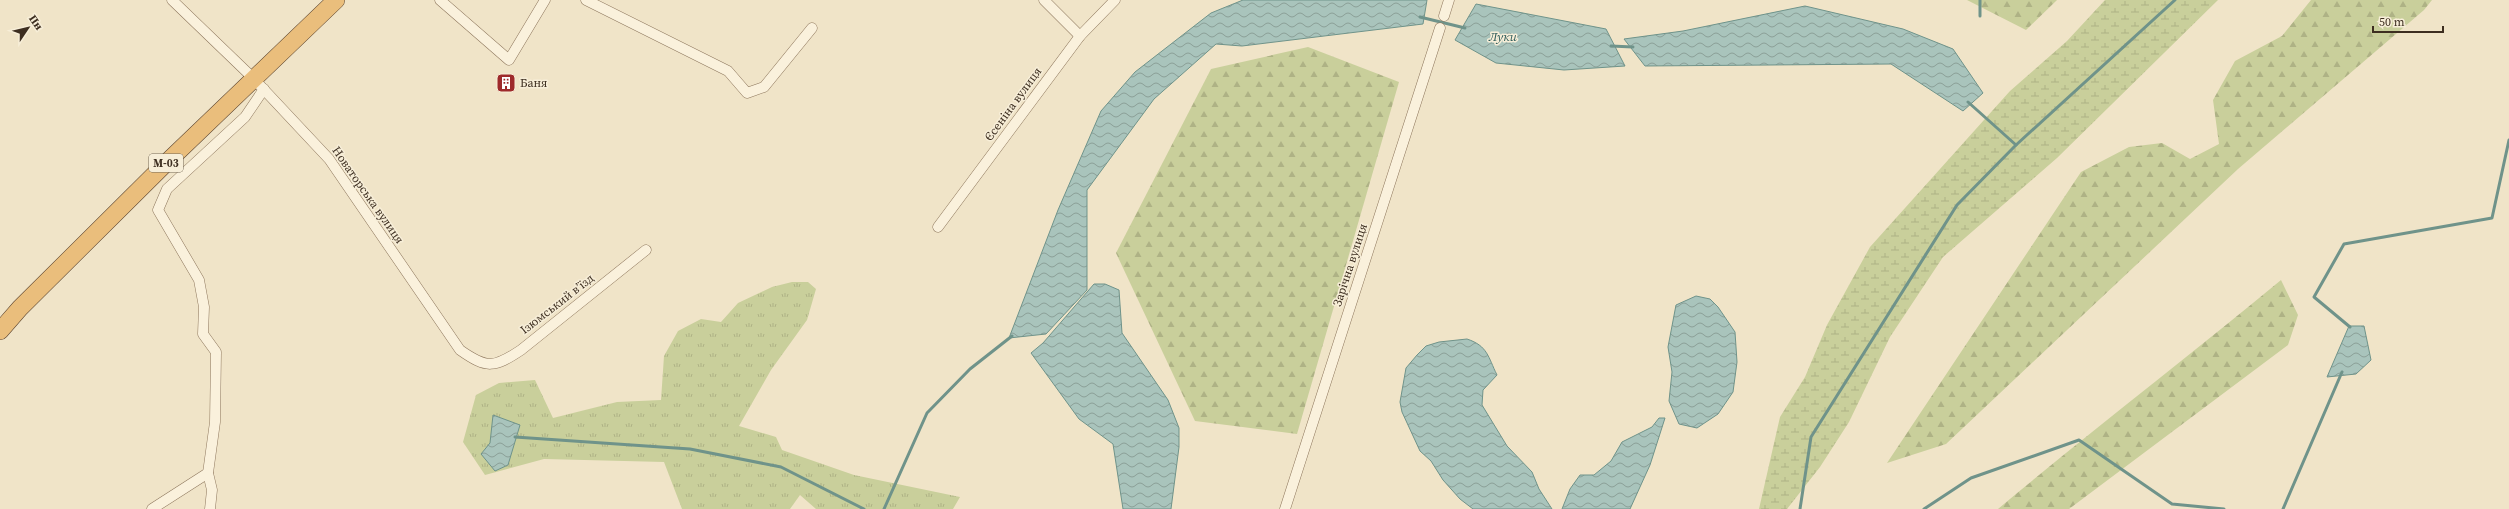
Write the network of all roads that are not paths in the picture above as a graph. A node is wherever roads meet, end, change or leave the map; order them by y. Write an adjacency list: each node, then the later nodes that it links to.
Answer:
1 (172, 0): 13 (street, Новаторська вулиця)
2 (336, 0): 13 (highway, М-03)
3 (440, 0): 4 (street)
4 (545, 0)
5 (586, 0): 10 (street)
6 (1044, 0): 12 (street)
7 (1115, 0): 12 (street, Єсеніна вулиця)
8 (1449, 0): 9 (street)
9 (1444, 16)
10 (812, 28)
11 (1440, 28): 21 (street, Зарічна вулиця)
12 (1080, 36): 14 (street, Єсеніна вулиця)
13 (259, 84): 16 (highway, М-03); 17 (street, Новаторська вулиця); 18 (street)
14 (938, 227)
15 (646, 250): 17 (street, Ізюмський в’їзд)
16 (0, 331)
17 (479, 363)
18 (208, 473): 19 (street); 20 (street)
19 (152, 509)
20 (210, 509)
21 (1285, 509)

